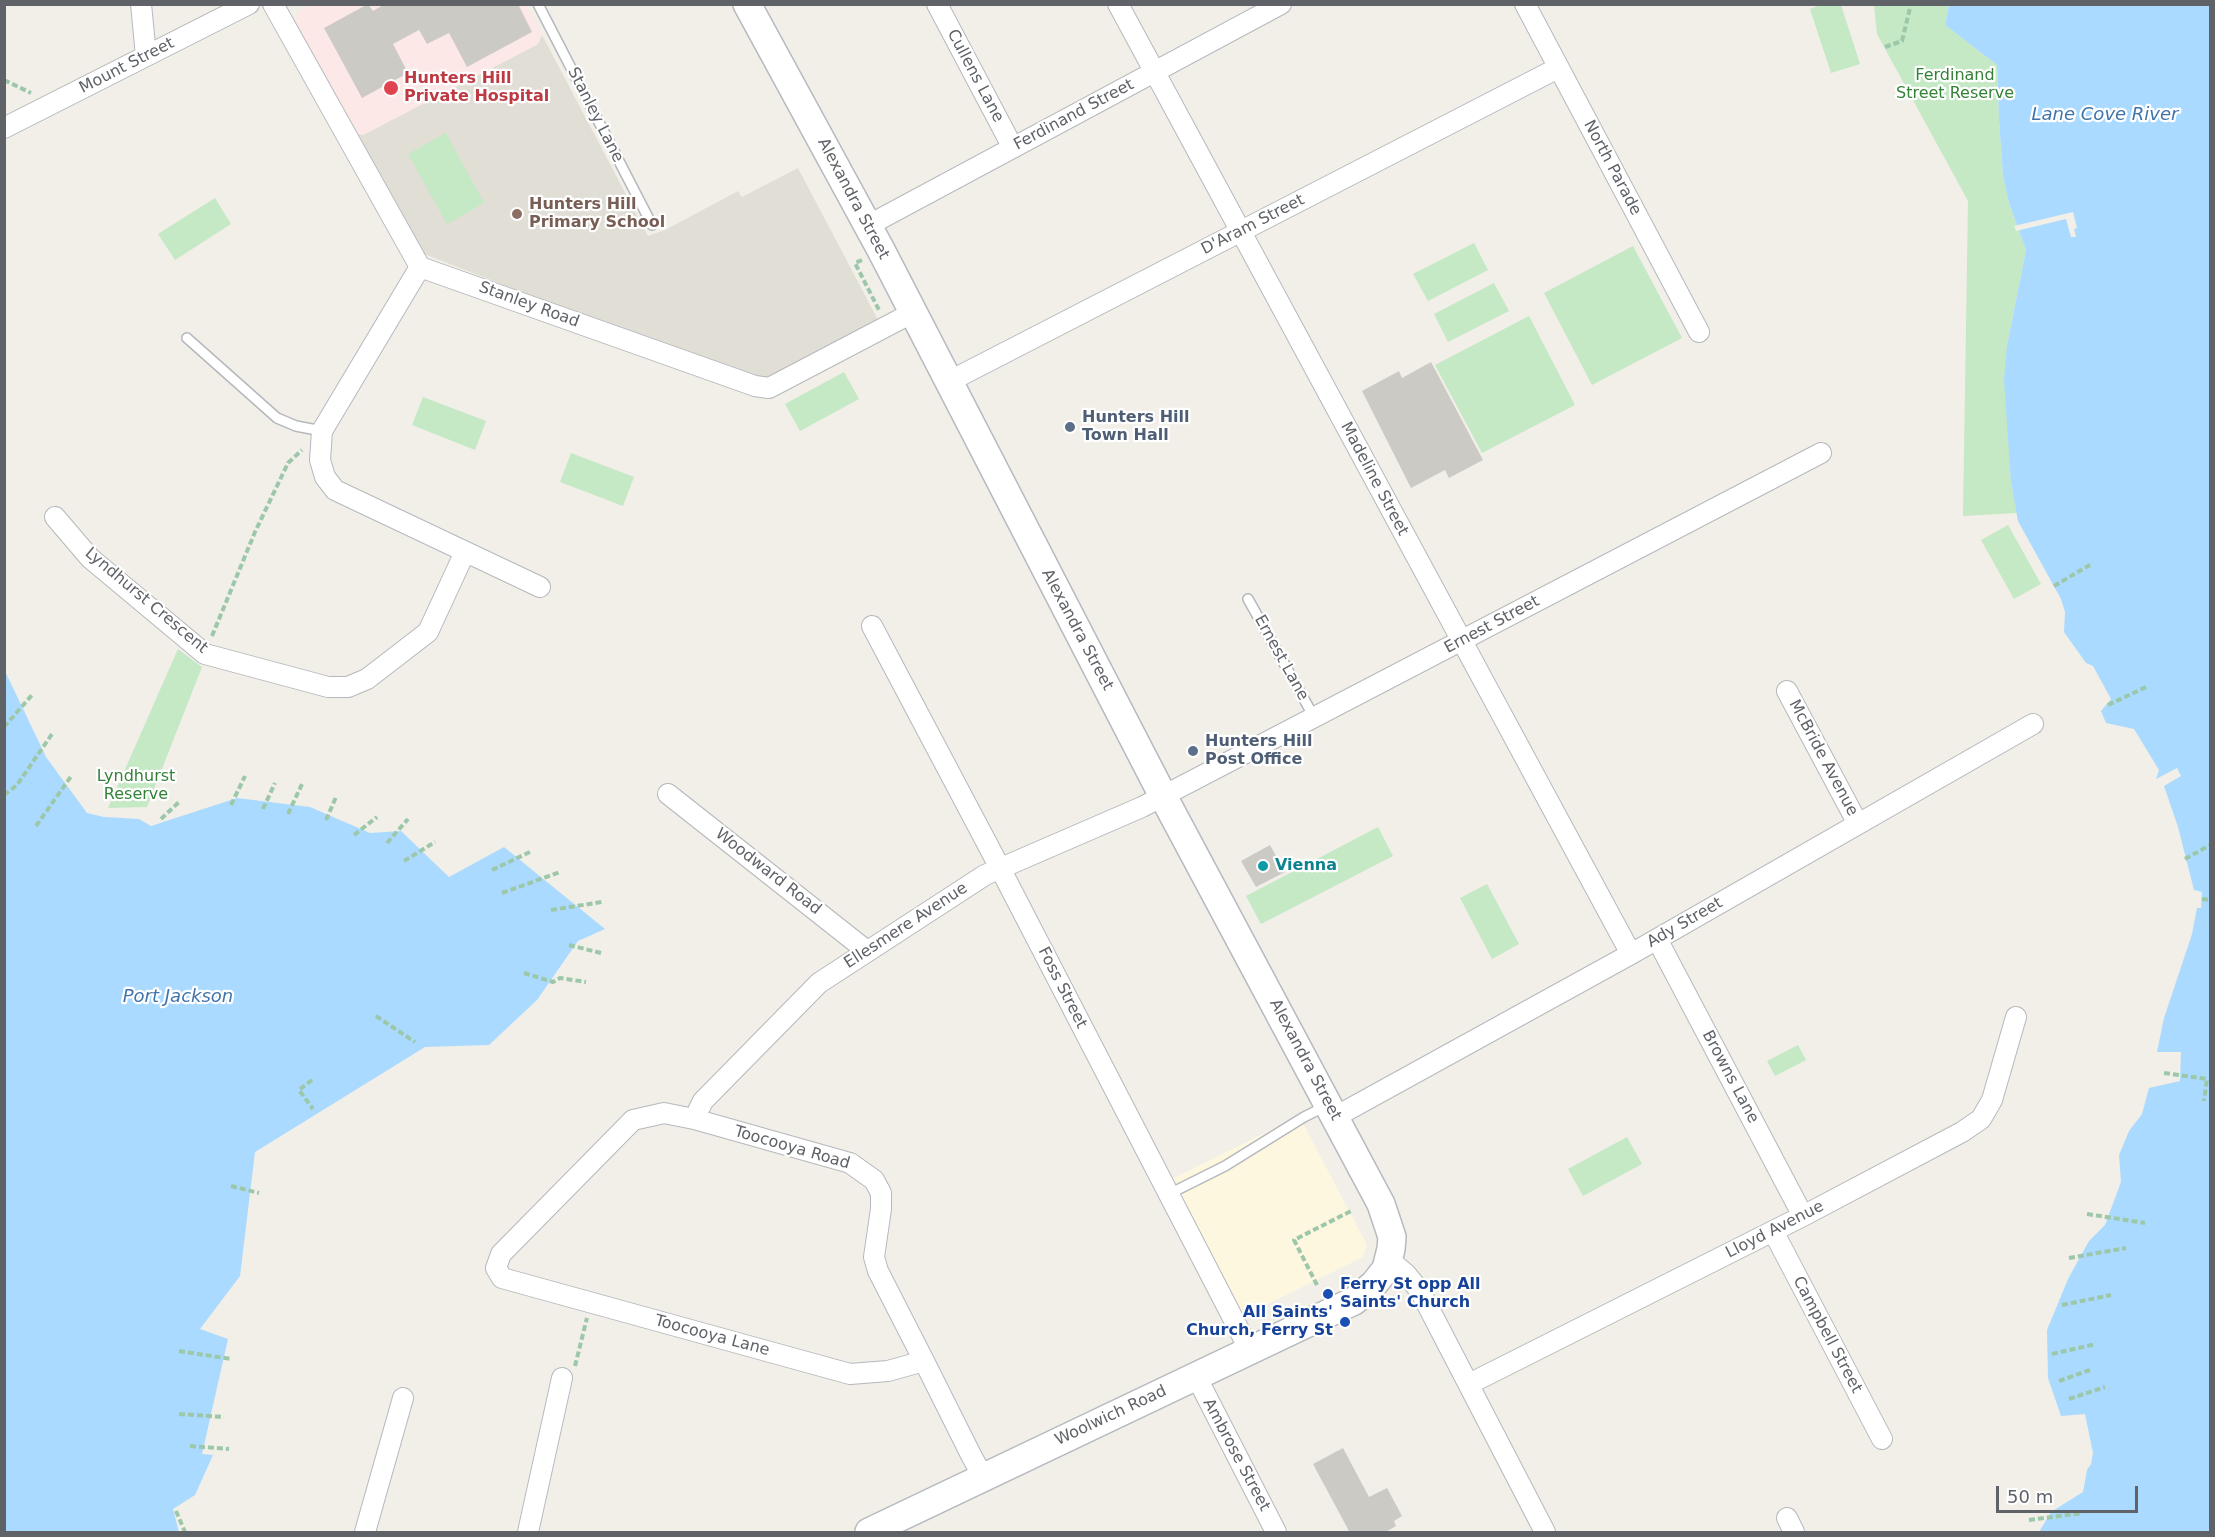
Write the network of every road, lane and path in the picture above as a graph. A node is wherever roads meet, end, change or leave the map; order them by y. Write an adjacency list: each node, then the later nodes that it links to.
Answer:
1 (141, 4): 12 (street)
2 (249, 4): 12 (street, Mount Street)
3 (273, 4): 23 (street)
4 (538, 4): 19 (lane, Stanley Lane)
5 (747, 4): 20 (street, Alexandra Street)
6 (937, 4): 18 (street, Cullens Lane)
7 (1118, 4): 14 (street, Madeline Street)
8 (1281, 4): 14 (street, Ferdinand Street)
9 (1525, 4): 13 (street, North Parade)
10 (1911, 4): 11 (path)
11 (1884, 47)
12 (146, 56): 16 (street, Mount Street)
13 (1558, 68): 21 (street, D'Aram Street); 26 (street, North Parade)
14 (1155, 72): 18 (street, Ferdinand Street); 21 (street, Madeline Street)
15 (4, 80): 16 (path)
16 (52, 104): 17 (street, Mount Street)
17 (4, 128)
18 (1013, 148): 20 (street, Ferdinand Street)
19 (652, 225)
20 (867, 226): 24 (street, Alexandra Street)
21 (1240, 231): 28 (street, D'Aram Street); 38 (street, Madeline Street)
22 (866, 257): 25 (path)
23 (420, 267): 24 (street, Stanley Road); 29 (street)
24 (912, 313): 28 (street, Alexandra Street)
25 (881, 315)
26 (1699, 332)
27 (187, 338): 29 (lane)
28 (948, 382): 54 (street, Alexandra Street)
29 (322, 431): 32 (street); 39 (path)
30 (1821, 453): 38 (street, Ernest Street)
31 (55, 517): 39 (street, Lyndhurst Crescent)
32 (465, 552): 35 (street); 39 (street, Lyndhurst Crescent)
33 (2093, 563): 34 (path)
34 (2054, 586)
35 (540, 587)
36 (1248, 598): 44 (lane, Ernest Lane)
37 (872, 626): 73 (street, Foss Street)
38 (1462, 640): 44 (street, Ernest Street); 85 (street, Madeline Street)
39 (205, 654)
40 (2146, 687): 43 (path)
41 (1787, 691): 64 (street, McBride Avenue)
42 (32, 695): 46 (path)
43 (2108, 705)
44 (1314, 717): 54 (street, Ernest Street)
45 (2033, 724): 64 (street, Ady Street)
46 (4, 727)
47 (52, 734): 53 (path)
48 (72, 775): 65 (path)
49 (245, 776): 57 (path)
50 (275, 783): 58 (path)
51 (302, 784): 59 (path)
52 (668, 794): 83 (street, Woodward Road)
53 (4, 795)
54 (1163, 796): 73 (street, Ellesmere Avenue); 95 (street, Alexandra Street)
55 (336, 797): 63 (path)
56 (178, 802): 61 (path)
57 (231, 805)
58 (263, 809)
59 (288, 814)
60 (377, 817): 66 (path)
61 (161, 819)
62 (408, 819): 68 (path)
63 (326, 820)
64 (1858, 824): 81 (street, Ady Street)
65 (36, 826)
66 (354, 835)
67 (435, 842): 72 (path)
68 (387, 843)
69 (2211, 845): 71 (path)
70 (532, 851): 74 (path)
71 (2184, 859)
72 (404, 861)
73 (1000, 868): 83 (street, Ellesmere Avenue); 99 (street, Foss Street)
74 (492, 870)
75 (560, 872): 76 (path)
76 (502, 892)
77 (2202, 899): 78 (path)
78 (2211, 900)
79 (602, 902): 80 (path)
80 (551, 910)
81 (1657, 939): 85 (street, Ady Street); 102 (street, Browns Lane)
82 (568, 945): 84 (path)
83 (867, 951): 96 (street, Ellesmere Avenue)
84 (601, 953)
85 (1631, 954): 95 (street, Ady Street)
86 (524, 973): 87 (path)
87 (586, 982)
88 (376, 1016): 90 (path)
89 (2016, 1017): 102 (street, Lloyd Avenue)
90 (415, 1042)
91 (2164, 1073): 93 (path)
92 (312, 1080): 94 (path)
93 (2204, 1101)
94 (313, 1109)
95 (1332, 1111): 99 (lane); 107 (street, Alexandra Street)
96 (694, 1119): 108 (street, Toocooya Road); 118 (street, Toocooya Road)
97 (231, 1186): 98 (path)
98 (259, 1193)
99 (1169, 1194): 115 (street, Foss Street)
100 (1353, 1210): 109 (path)
101 (2087, 1214): 103 (path)
102 (1803, 1216): 104 (street, Lloyd Avenue)
103 (2145, 1223)
104 (1773, 1231): 123 (street, Lloyd Avenue); 129 (street, Campbell Street)
105 (2126, 1248): 106 (path)
106 (2069, 1258)
107 (1389, 1260): 115 (street, Woolwich Road); 123 (street)
108 (502, 1278): 111 (street, Toocooya Lane)
109 (1317, 1285)
110 (2111, 1295): 112 (path)
111 (591, 1303): 118 (street, Toocooya Lane); 121 (path)
112 (2062, 1305)
113 (2096, 1344): 116 (path)
114 (179, 1351): 117 (path)
115 (1250, 1351): 120 (street, Woolwich Road)
116 (2052, 1354)
117 (231, 1359)
118 (924, 1361): 132 (street, Toocooya Road)
119 (2090, 1370): 122 (path)
120 (1196, 1376): 132 (street, Woolwich Road); 140 (street, Ambrose Street)
121 (562, 1378): 138 (street)
122 (2059, 1381)
123 (1469, 1384): 141 (street)
124 (2105, 1387): 126 (path)
125 (403, 1398): 137 (street)
126 (2069, 1399)
127 (179, 1413): 128 (path)
128 (224, 1417)
129 (1882, 1439)
130 (190, 1446): 131 (path)
131 (229, 1449)
132 (983, 1477): 139 (street, Woolwich Road)
133 (177, 1511): 136 (path)
134 (2083, 1513): 135 (path)
135 (2029, 1520)
136 (185, 1533)
137 (365, 1533)
138 (528, 1533)
139 (869, 1533)
140 (1276, 1533)
141 (1545, 1533)

